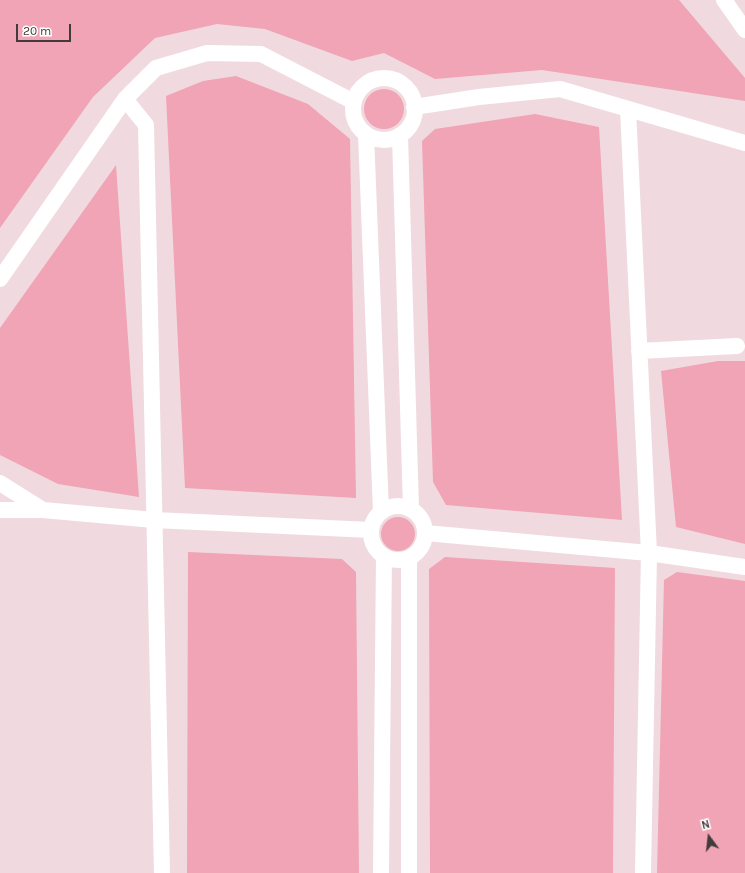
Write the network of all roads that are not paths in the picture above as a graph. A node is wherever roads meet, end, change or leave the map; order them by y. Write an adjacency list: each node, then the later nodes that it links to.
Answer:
1 (724, 0): 2 (street)
2 (745, 30)
3 (125, 99): 4 (street); 10 (street); 18 (street)
4 (354, 102): 5 (street); 7 (street)
5 (414, 107): 6 (street); 8 (street)
6 (628, 109): 9 (street); 12 (street)
7 (366, 134): 8 (street); 17 (street)
8 (400, 135): 14 (street)
9 (745, 143)
10 (0, 279)
11 (737, 346): 12 (street)
12 (640, 351): 21 (street)
13 (0, 483): 16 (street)
14 (411, 509): 17 (street); 20 (street)
15 (0, 510): 16 (street)
16 (43, 510): 18 (street)
17 (381, 512): 19 (street)
18 (154, 520): 19 (street); 25 (street)
19 (371, 530): 22 (street)
20 (425, 533): 21 (street); 23 (street)
21 (649, 553): 24 (street); 28 (street)
22 (384, 556): 23 (street); 26 (street)
23 (409, 558): 27 (street)
24 (745, 567)
25 (162, 873)
26 (381, 873)
27 (409, 873)
28 (643, 873)

